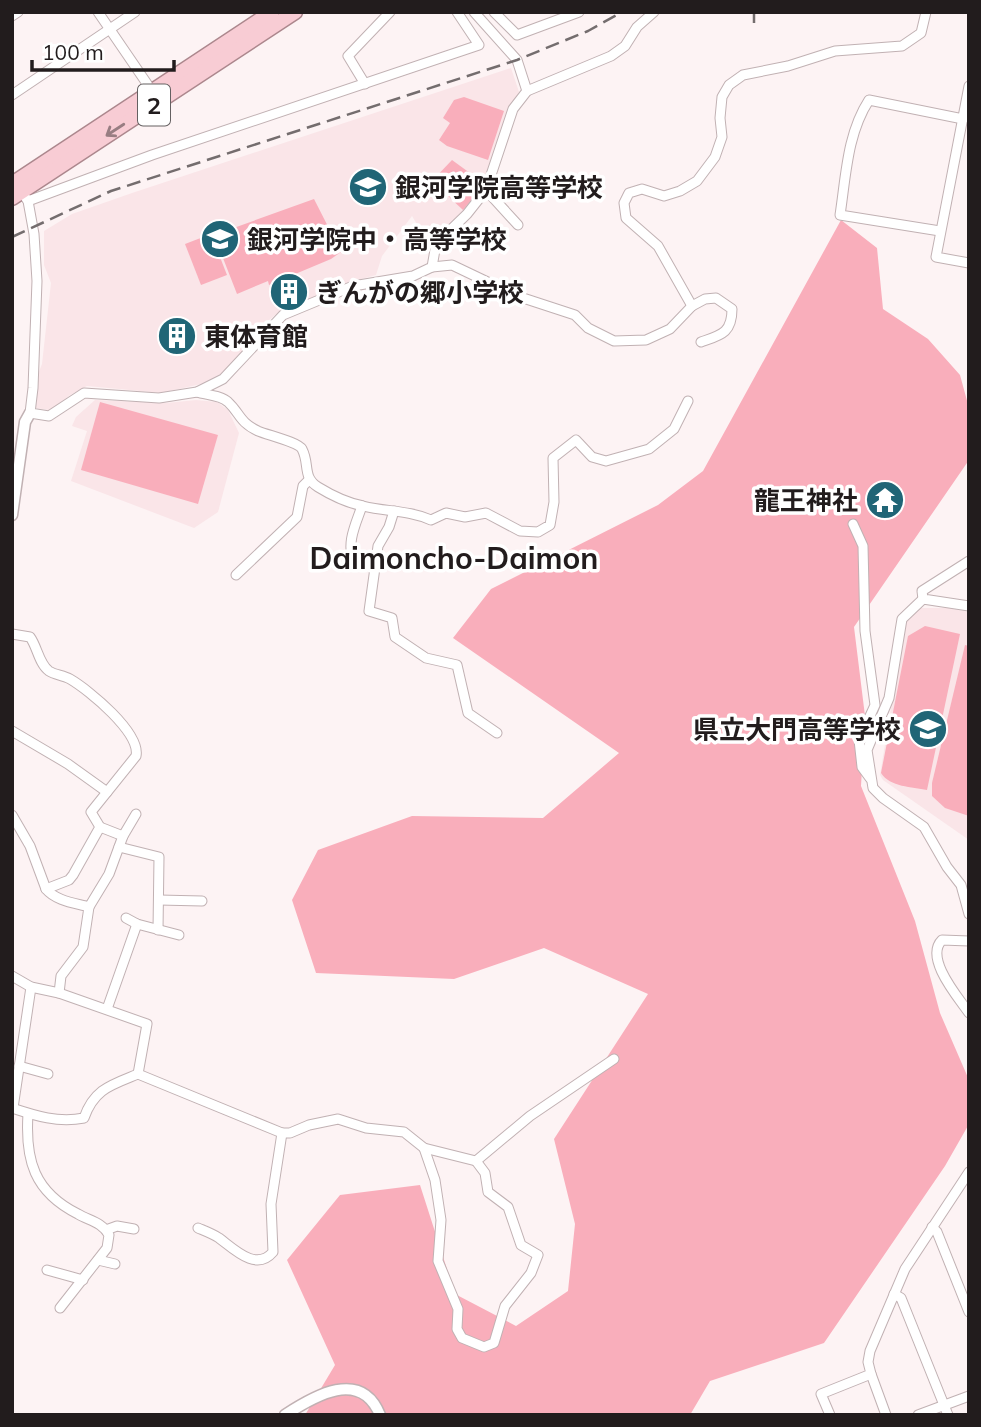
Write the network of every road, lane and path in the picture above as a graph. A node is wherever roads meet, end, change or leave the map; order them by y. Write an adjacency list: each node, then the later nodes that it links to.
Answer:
1 (18, 12): 13 (street)
2 (98, 12): 14 (street)
3 (135, 12): 14 (street)
4 (272, 12): 17 (highway, 2)
5 (295, 12): 21 (highway, 2, one-way to 21)
6 (390, 12): 15 (street)
7 (457, 12): 15 (street)
8 (474, 12): 18 (street)
9 (495, 12): 10 (street)
10 (579, 12)
11 (654, 12): 18 (street)
12 (926, 12): 27 (street)
13 (12, 16)
14 (110, 29): 17 (street); 19 (street)
15 (365, 84): 21 (street)
16 (969, 86): 20 (street)
17 (152, 91): 21 (highway, 2)
18 (527, 91): 22 (street)
19 (12, 95)
20 (963, 119): 24 (street); 24 (street)
21 (17, 189): 31 (street)
22 (486, 190): 23 (street); 26 (street)
23 (518, 225)
24 (940, 231): 25 (street)
25 (969, 263)
26 (432, 267): 27 (street); 29 (street)
27 (692, 306): 28 (street)
28 (701, 342)
29 (197, 392): 31 (street); 32 (street)
30 (688, 401): 34 (street)
31 (30, 413): 35 (street)
32 (309, 480): 33 (street); 39 (street)
33 (362, 506): 34 (street); 38 (street)
34 (394, 511): 44 (street)
35 (12, 515)
36 (853, 524): 45 (street)
37 (969, 561): 40 (street)
38 (354, 563)
39 (236, 575)
40 (923, 599): 41 (street); 45 (street)
41 (969, 606)
42 (12, 634): 46 (street)
43 (12, 732): 46 (street)
44 (497, 733)
45 (872, 781): 56 (street)
46 (107, 792): 49 (street)
47 (136, 814): 50 (street)
48 (12, 816): 52 (street)
49 (100, 827): 50 (street); 52 (street)
50 (123, 836): 51 (street)
51 (119, 847): 53 (street); 55 (street)
52 (46, 889): 55 (street)
53 (159, 900): 54 (street); 59 (street)
54 (202, 901)
55 (89, 907): 64 (street)
56 (969, 914)
57 (126, 918): 58 (street)
58 (137, 924): 59 (street); 65 (street)
59 (158, 930): 60 (street)
60 (179, 935)
61 (969, 941): 66 (street)
62 (12, 976): 63 (street)
63 (31, 987): 64 (street); 68 (street)
64 (59, 993): 65 (street)
65 (107, 1009): 70 (street)
66 (969, 1013)
67 (614, 1059): 75 (street)
68 (19, 1066): 69 (street); 71 (street)
69 (48, 1074)
70 (138, 1074): 72 (street); 73 (street)
71 (13, 1108): 72 (street)
72 (28, 1114): 80 (street)
73 (282, 1133): 74 (street); 78 (street)
74 (424, 1148): 75 (street); 75 (street)
75 (476, 1161)
76 (969, 1172): 77 (street)
77 (932, 1227): 85 (street); 87 (street)
78 (198, 1228)
79 (134, 1229): 80 (street)
80 (106, 1230): 81 (street)
81 (98, 1260): 82 (street); 84 (street)
82 (115, 1264)
83 (47, 1269): 84 (street)
84 (83, 1280): 86 (street)
85 (894, 1294): 88 (street); 90 (street)
86 (60, 1308)
87 (969, 1312)
88 (871, 1374): 93 (street); 94 (street)
89 (969, 1396): 90 (street)
90 (944, 1405): 95 (street); 96 (street)
91 (285, 1415): 92 (street)
92 (380, 1415)
93 (830, 1415)
94 (886, 1415)
95 (918, 1415)
96 (947, 1415)

